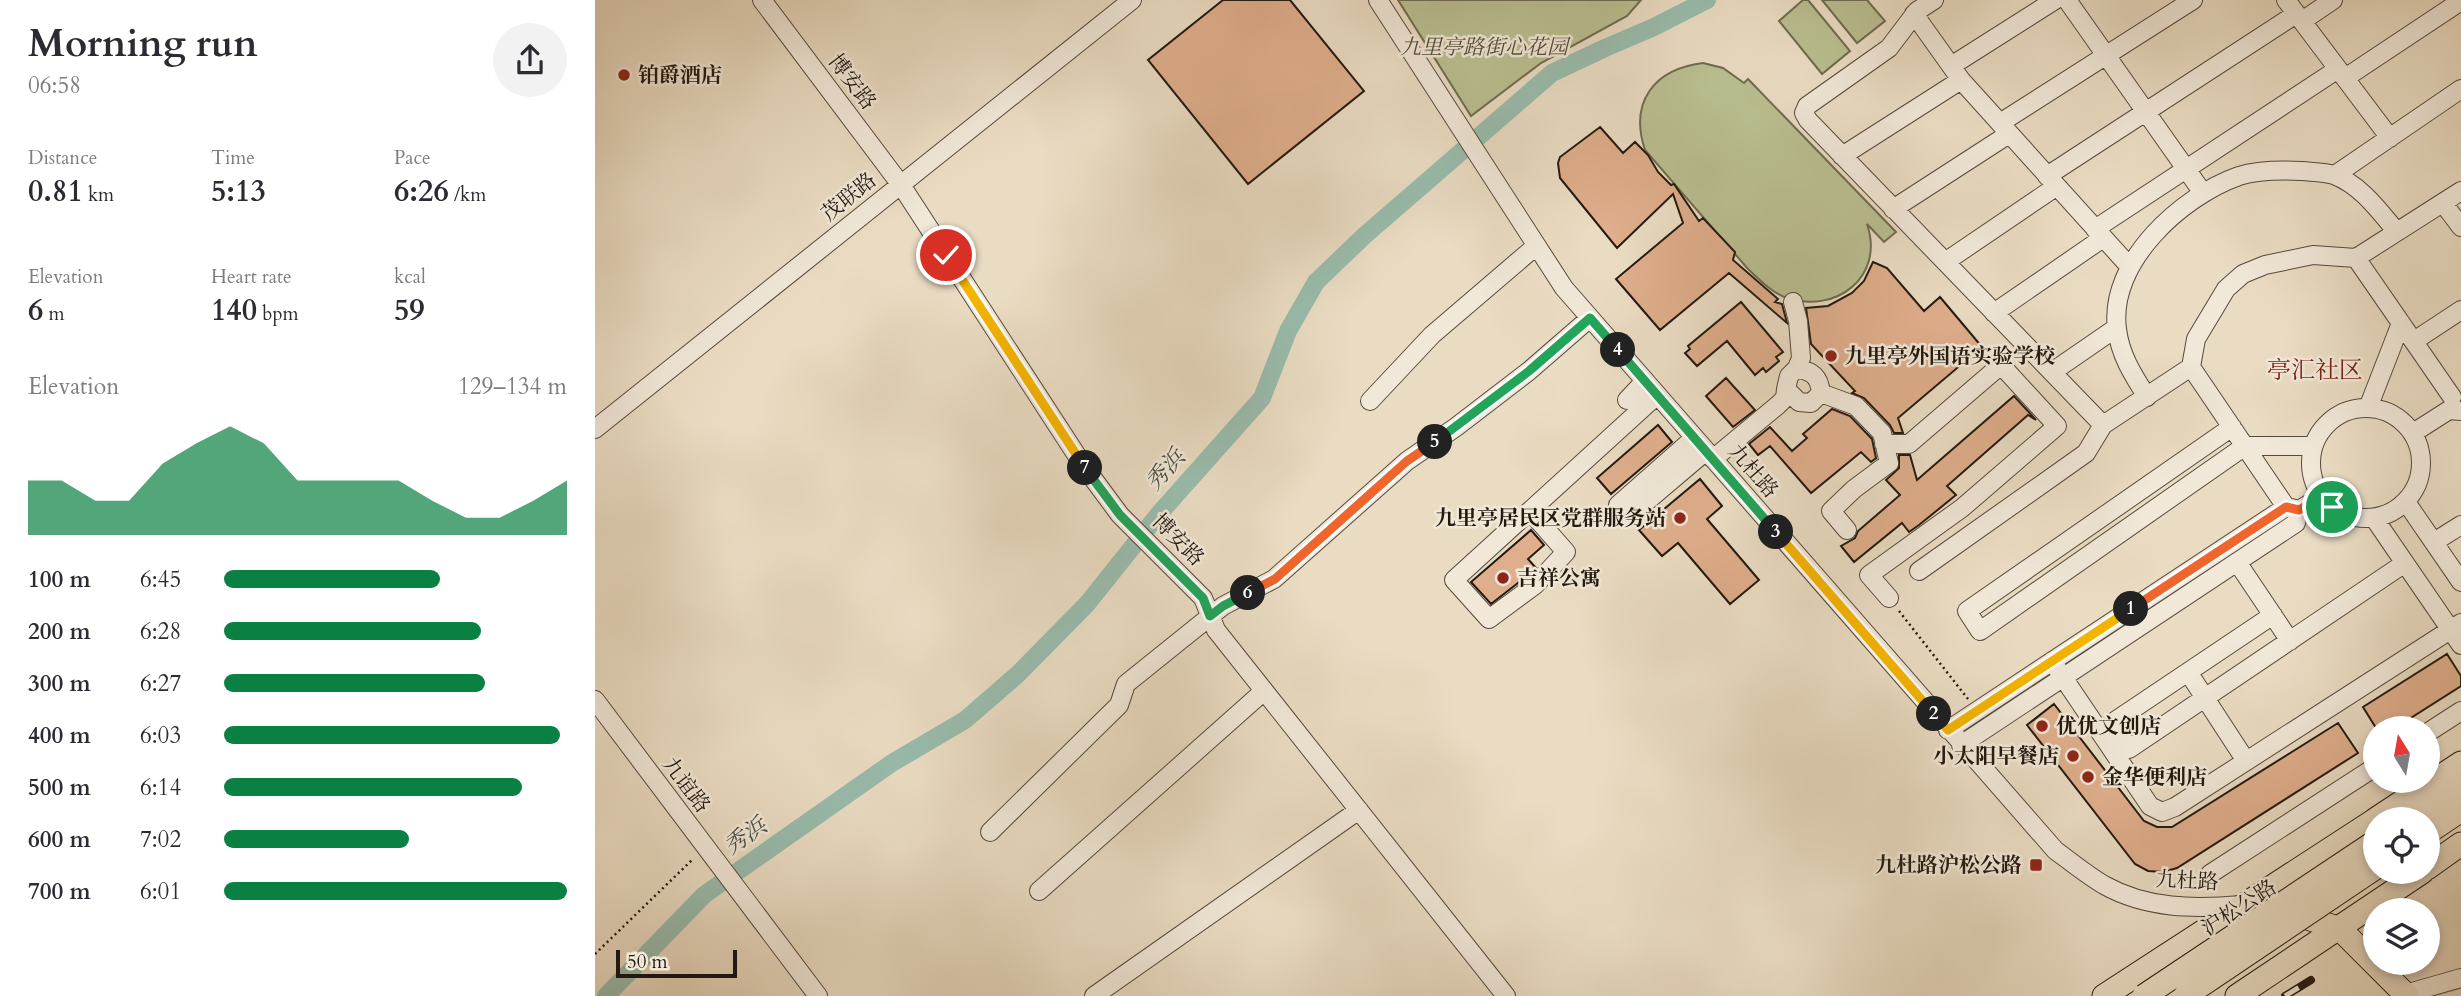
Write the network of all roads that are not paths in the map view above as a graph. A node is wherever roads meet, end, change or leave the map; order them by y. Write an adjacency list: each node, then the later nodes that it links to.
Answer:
1 (762, 0): 23 (street, 博安路)
2 (1132, 0): 23 (street, 茂联路)
3 (1378, 0): 31 (street, 九杜路)
4 (1934, 0): 11 (street)
5 (2055, 0): 13 (street)
6 (2067, 0): 12 (street)
7 (2193, 0): 12 (street)
8 (2333, 0): 10 (street)
9 (2461, 1): 14 (street)
10 (2295, 11): 14 (street); 16 (street)
11 (1914, 15): 13 (street); 19 (street)
12 (2106, 56): 16 (street); 17 (street)
13 (1956, 73): 17 (street); 19 (street)
14 (2341, 74): 18 (street); 20 (street)
15 (2461, 89): 18 (street)
16 (2145, 112): 20 (street); 22 (street)
17 (2005, 129): 22 (street); 27 (street)
18 (2390, 138): 21 (street)
19 (1842, 156): 27 (street)
20 (2186, 169): 25 (street); 30 (street)
21 (2335, 175): 25 (street); 29 (street)
22 (2052, 181): 30 (street); 33 (street)
23 (901, 185): 56 (street, 茂联路); 77 (street, 博安路)
24 (2461, 191): 26 (street)
25 (2203, 193): 34 (street)
26 (2444, 203): 28 (street); 29 (street)
27 (1893, 209): 33 (street)
28 (2461, 227)
29 (2397, 232): 32 (street)
30 (2099, 234): 34 (street); 37 (street)
31 (1536, 246): 38 (street, 九杜路); 50 (street)
32 (2357, 258): 39 (street); 42 (street)
33 (1945, 262): 37 (street)
34 (2130, 267): 40 (street)
35 (1793, 302): 43 (street)
36 (2461, 310): 41 (street)
37 (1994, 313): 44 (street)
38 (1590, 318): 45 (street, 九杜路); 77 (street)
39 (2401, 323): 41 (street); 53 (street)
40 (2116, 328): 44 (street); 48 (street)
41 (2414, 341): 52 (street)
42 (2191, 367): 48 (street); 55 (street)
43 (1797, 369): 46 (street); 47 (street)
44 (2052, 372): 54 (street)
45 (1651, 388): 49 (street); 61 (street, 九杜路); 65 (street)
46 (1786, 389): 51 (street); 61 (street)
47 (1821, 393): 51 (street); 58 (street)
48 (2147, 397): 54 (street)
49 (1627, 400)
50 (1370, 401)
51 (1798, 402): 61 (street)
52 (2456, 402): 57 (street)
53 (2368, 408): 57 (street); 60 (street)
54 (2103, 425): 73 (street)
55 (2232, 427): 59 (street); 59 (street)
56 (595, 429)
57 (2413, 433): 63 (street)
58 (1884, 444): 69 (street); 75 (street)
59 (2245, 446): 60 (street); 64 (street)
60 (2313, 446): 62 (street)
61 (1708, 453): 66 (street); 88 (street, 九杜路)
62 (2322, 496): 64 (street); 67 (street)
63 (2406, 502): 67 (street); 70 (street)
64 (2293, 509): 71 (street); 80 (street)
65 (1530, 511): 65 (street)
66 (1622, 512)
67 (2374, 518): 72 (street)
68 (2461, 525): 70 (street)
69 (1847, 530)
70 (2434, 542): 74 (street)
71 (2237, 562): 76 (street); 82 (street)
72 (2405, 563): 78 (street); 79 (street)
73 (1919, 572)
74 (2461, 582)
75 (1889, 598)
76 (2273, 615): 79 (street); 81 (street)
77 (1210, 616): 83 (street, 博安路); 100 (street)
78 (2458, 633): 90 (street)
79 (2290, 640): 84 (street)
80 (2052, 661): 82 (street); 88 (street)
81 (2188, 672): 84 (street); 84 (street)
82 (2063, 678): 89 (street); 90 (street)
83 (1264, 691): 96 (street, 博安路); 107 (street)
84 (2205, 698): 90 (street)
85 (595, 700): 112 (street, 九谊路)
86 (2461, 711): 87 (street)
87 (2440, 725)
88 (1948, 730): 89 (street, 九杜路)
89 (1961, 745): 108 (street, 九杜路)
90 (2246, 761)
91 (2461, 763): 94 (main road, 沪松公路)
92 (2363, 775): 104 (street)
93 (2461, 785): 95 (main road)
94 (2393, 807)
95 (2427, 807)
96 (1359, 810): 113 (street); 114 (street, 博安路)
97 (2461, 810): 98 (main road)
98 (2440, 824)
99 (2363, 827): 108 (main road, 沪松公路)
100 (990, 832)
101 (2461, 844): 103 (main road)
102 (2363, 850): 116 (main road, bridge)
103 (2440, 859)
104 (2210, 874)
105 (2363, 876): 117 (main road, bridge)
106 (2405, 884): 109 (main road)
107 (1039, 891)
108 (2246, 905): 109 (main road); 115 (main road, 沪松公路)
109 (2340, 929): 111 (main road); 118 (main road)
110 (2461, 978): 111 (street)
111 (2406, 995)
112 (818, 996)
113 (1094, 996)
114 (1506, 996)
115 (2104, 996)
116 (2144, 996)
117 (2185, 996)
118 (2237, 996)

